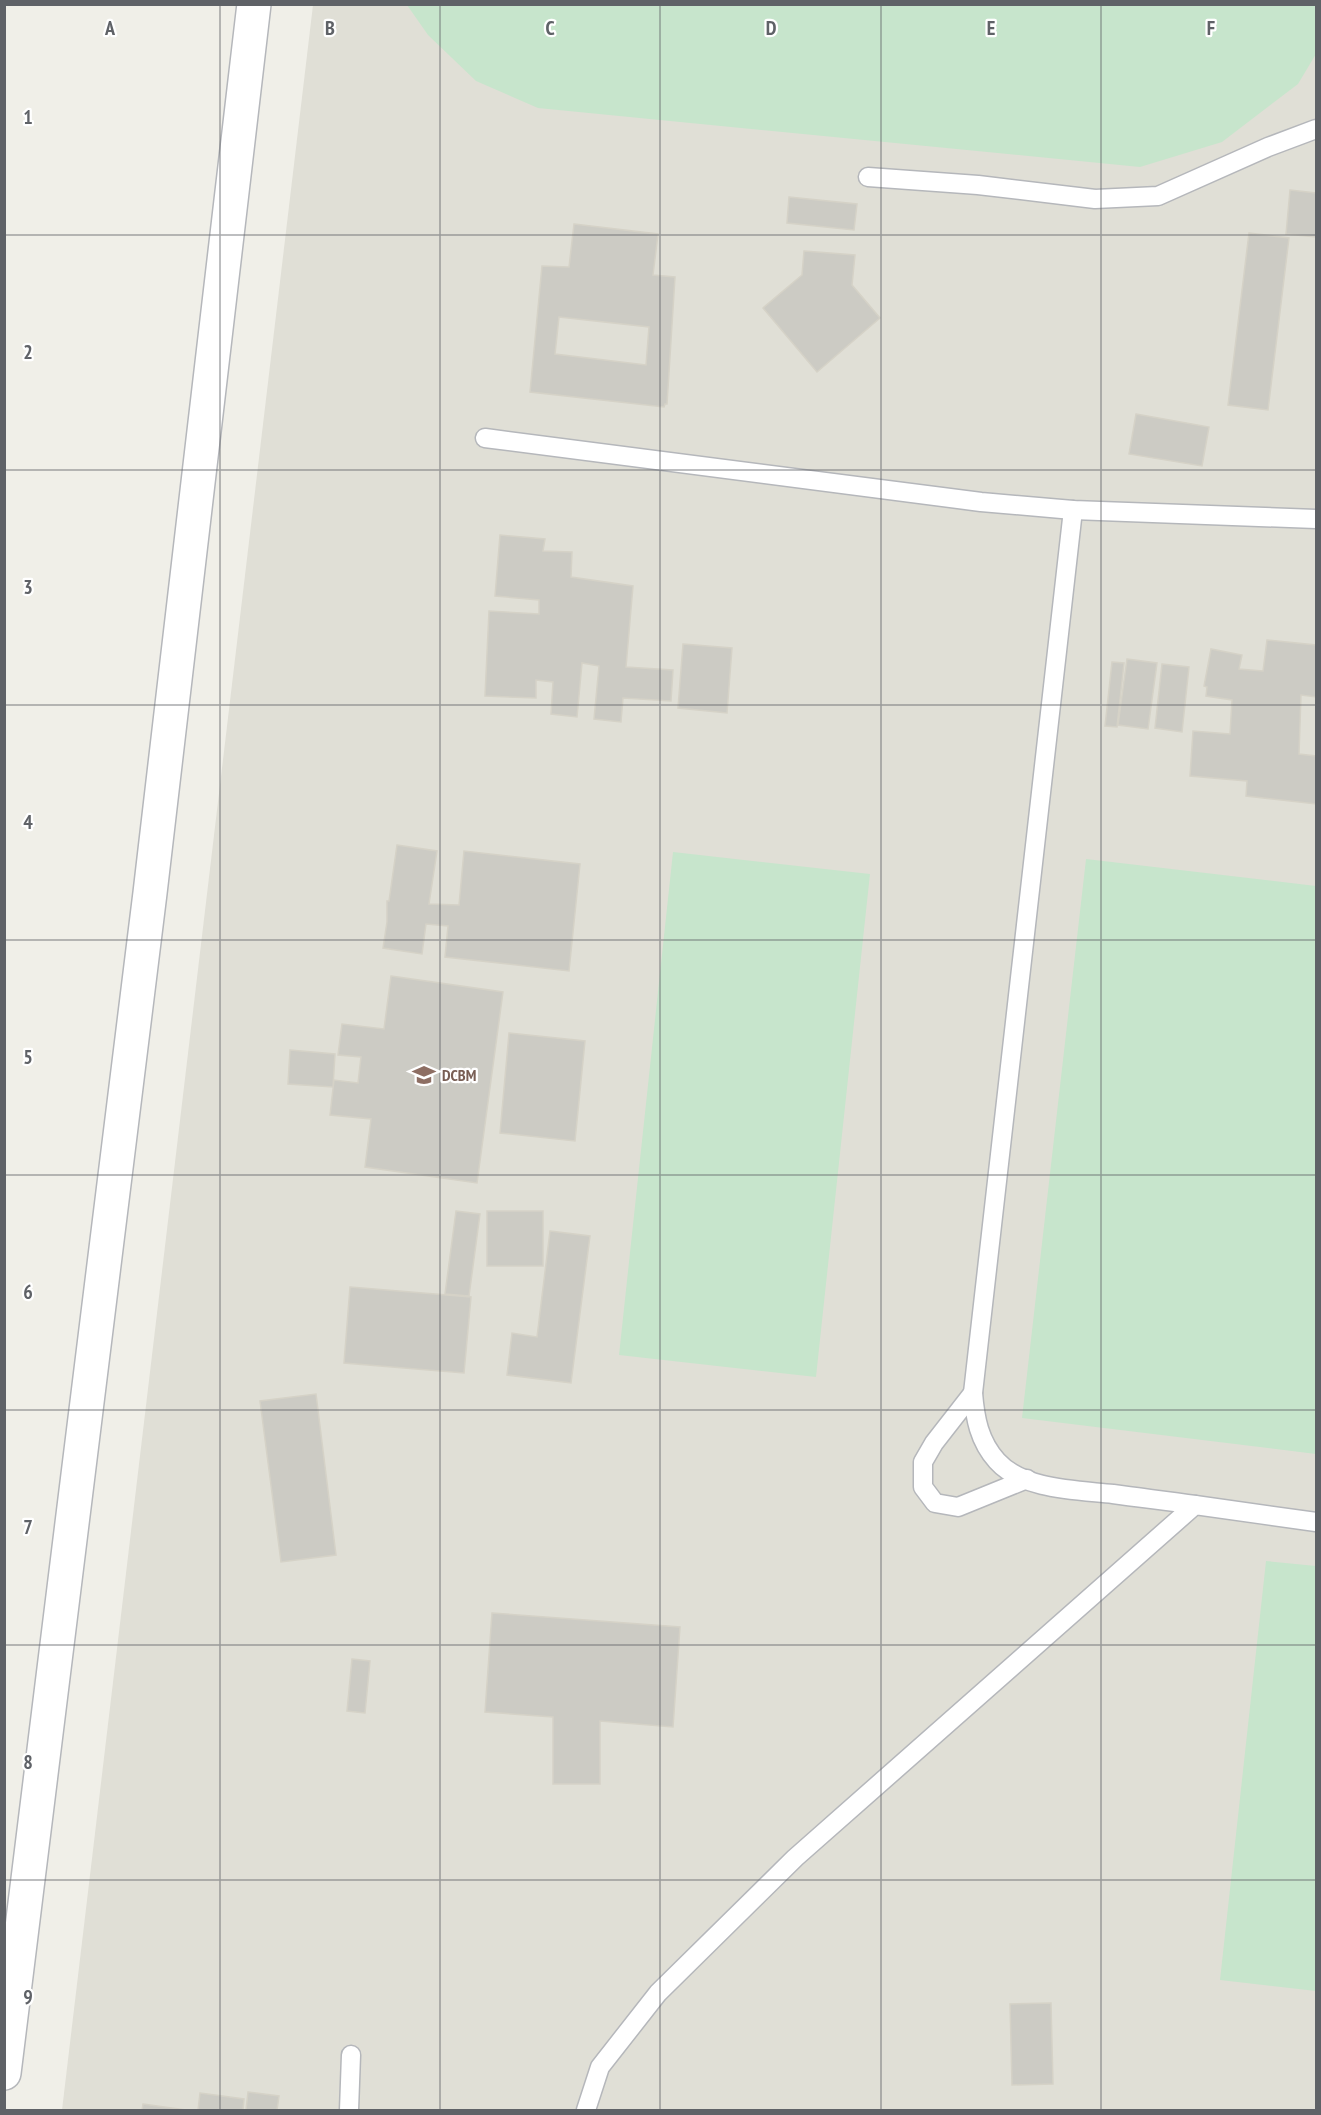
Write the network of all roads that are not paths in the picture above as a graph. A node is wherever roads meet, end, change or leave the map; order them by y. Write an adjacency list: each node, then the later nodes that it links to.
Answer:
1 (254, 4): 12 (street)
2 (1317, 129): 3 (lane)
3 (868, 177)
4 (486, 438): 5 (lane)
5 (1073, 510): 6 (lane); 7 (lane)
6 (1317, 519)
7 (973, 1393): 8 (lane); 8 (lane)
8 (1027, 1479): 9 (lane)
9 (1195, 1504): 10 (lane); 14 (lane)
10 (1317, 1522)
11 (351, 2055): 13 (lane)
12 (4, 2073)
13 (349, 2110)
14 (586, 2110)

